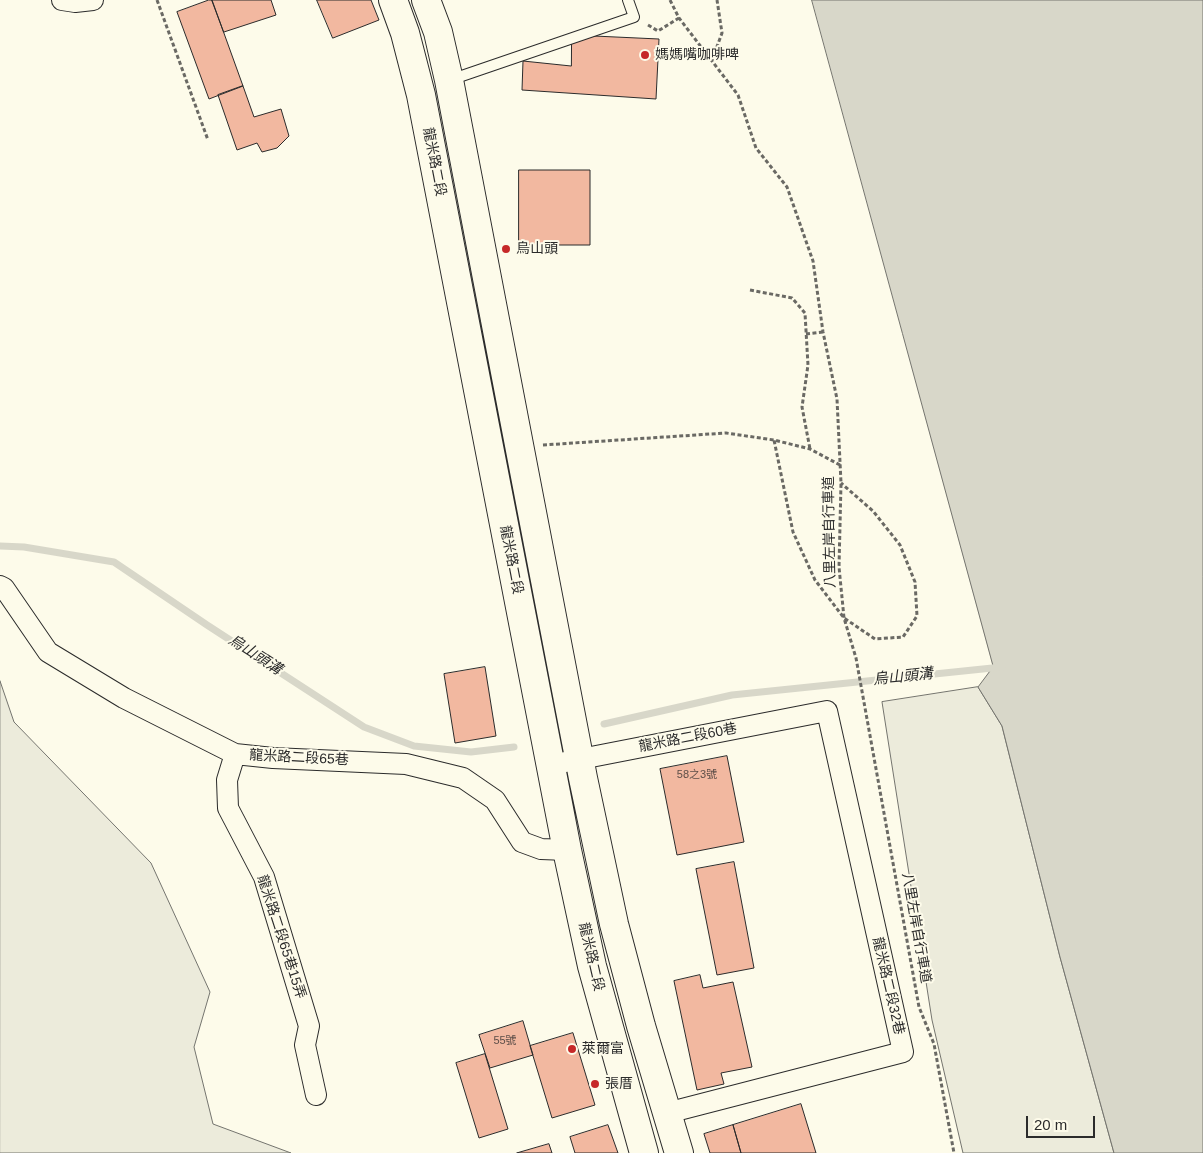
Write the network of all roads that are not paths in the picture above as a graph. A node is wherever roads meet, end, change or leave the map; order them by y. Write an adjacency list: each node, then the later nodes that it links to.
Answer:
1 (62, 0): 2 (street)
2 (93, 0)
3 (393, 0): 11 (main road, 龍米路二段)
4 (426, 0): 6 (main road)
5 (628, 0): 6 (lane)
6 (449, 80): 10 (main road)
7 (0, 586): 9 (street, 龍米路二段65巷)
8 (827, 711): 10 (street, 龍米路二段60巷); 14 (street, 龍米路二段32巷)
9 (235, 754): 12 (street, 龍米路二段65巷); 13 (street, 龍米路二段65巷15弄)
10 (579, 759): 11 (street, 龍米路二段60巷); 14 (main road)
11 (550, 765): 12 (main road, 龍米路二段)
12 (567, 850): 15 (main road, 龍米路二段)
13 (316, 1095)
14 (667, 1113): 16 (main road)
15 (644, 1153)
16 (679, 1153)

